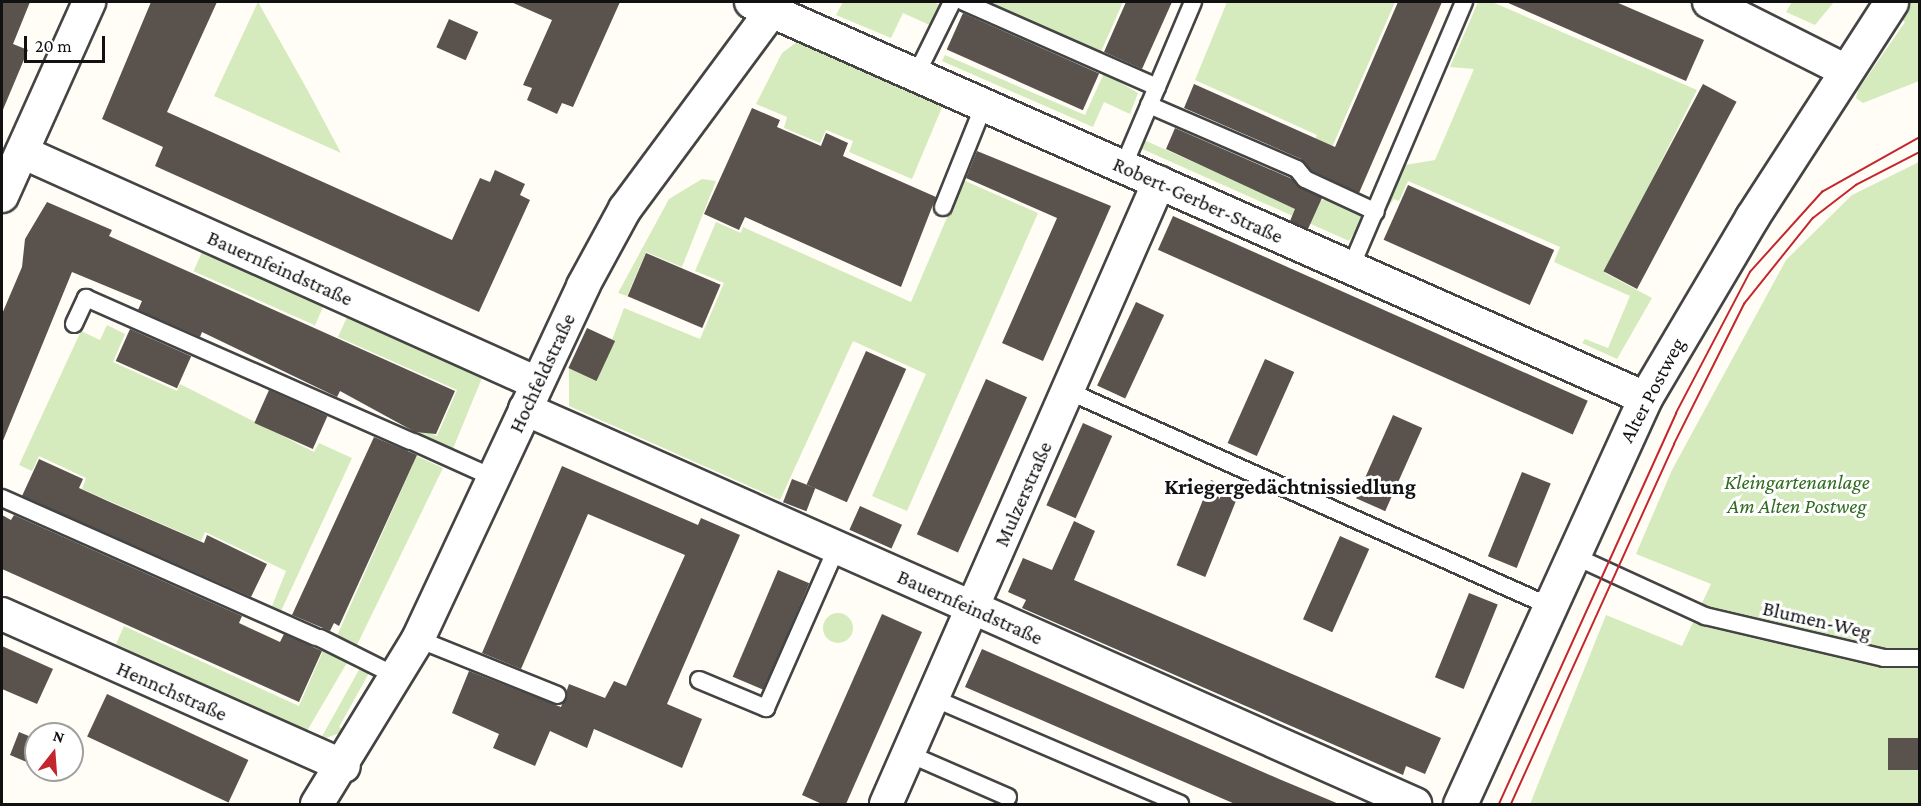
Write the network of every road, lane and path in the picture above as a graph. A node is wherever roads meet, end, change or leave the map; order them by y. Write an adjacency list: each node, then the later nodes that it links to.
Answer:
1 (89, 2): 14 (street)
2 (952, 2): 10 (lane)
3 (964, 2): 11 (lane)
4 (1193, 2): 11 (lane)
5 (1464, 2): 19 (lane)
6 (1891, 2): 9 (street, Alter Postweg)
7 (766, 4): 10 (street, Robert-Gerber-Straße); 23 (street, Hochfeldstraße)
8 (1720, 4): 9 (street)
9 (1844, 70): 24 (street, Alter Postweg)
10 (916, 75): 12 (street, Robert-Gerber-Straße)
11 (1157, 87): 13 (lane)
12 (984, 105): 15 (street, Robert-Gerber-Straße); 18 (lane)
13 (1149, 105): 15 (lane); 19 (lane)
14 (22, 152): 17 (street); 23 (street, Bauernfeindstraße)
15 (1124, 167): 16 (street, Robert-Gerber-Straße)
16 (1159, 182): 20 (street, Robert-Gerber-Straße); 22 (street, Mulzerstraße)
17 (2, 196)
18 (943, 207)
19 (1376, 212): 20 (lane)
20 (1351, 267): 24 (street, Robert-Gerber-Straße)
21 (74, 324): 25 (lane)
22 (1068, 391): 29 (lane); 30 (street, Mulzerstraße)
23 (531, 396): 25 (street, Hochfeldstraße); 27 (street, Bauernfeindstraße)
24 (1645, 398): 28 (street, Alter Postweg)
25 (494, 478): 32 (street, Hochfeldstraße)
26 (2, 498): 34 (lane)
27 (837, 547): 30 (street, Bauernfeindstraße); 35 (lane)
28 (1570, 554): 29 (street, Alter Postweg); 33 (lane, Blumen-Weg)
29 (1547, 605): 45 (street, Alter Postweg)
30 (973, 608): 37 (street, Mulzerstraße); 44 (street, Bauernfeindstraße)
31 (2, 614): 39 (street, Hennchstraße)
32 (418, 639): 34 (street, Hochfeldstraße); 36 (lane)
33 (1920, 658)
34 (398, 677): 39 (street, Hochfeldstraße)
35 (699, 680)
36 (558, 694)
37 (933, 698): 38 (street, Mulzerstraße); 43 (lane)
38 (909, 754): 40 (lane); 42 (street, Mulzerstraße)
39 (344, 766): 41 (street, Hochfeldstraße)
40 (1008, 797)
41 (317, 804)
42 (886, 804)
43 (1180, 804)
44 (1415, 804)
45 (1460, 804)

